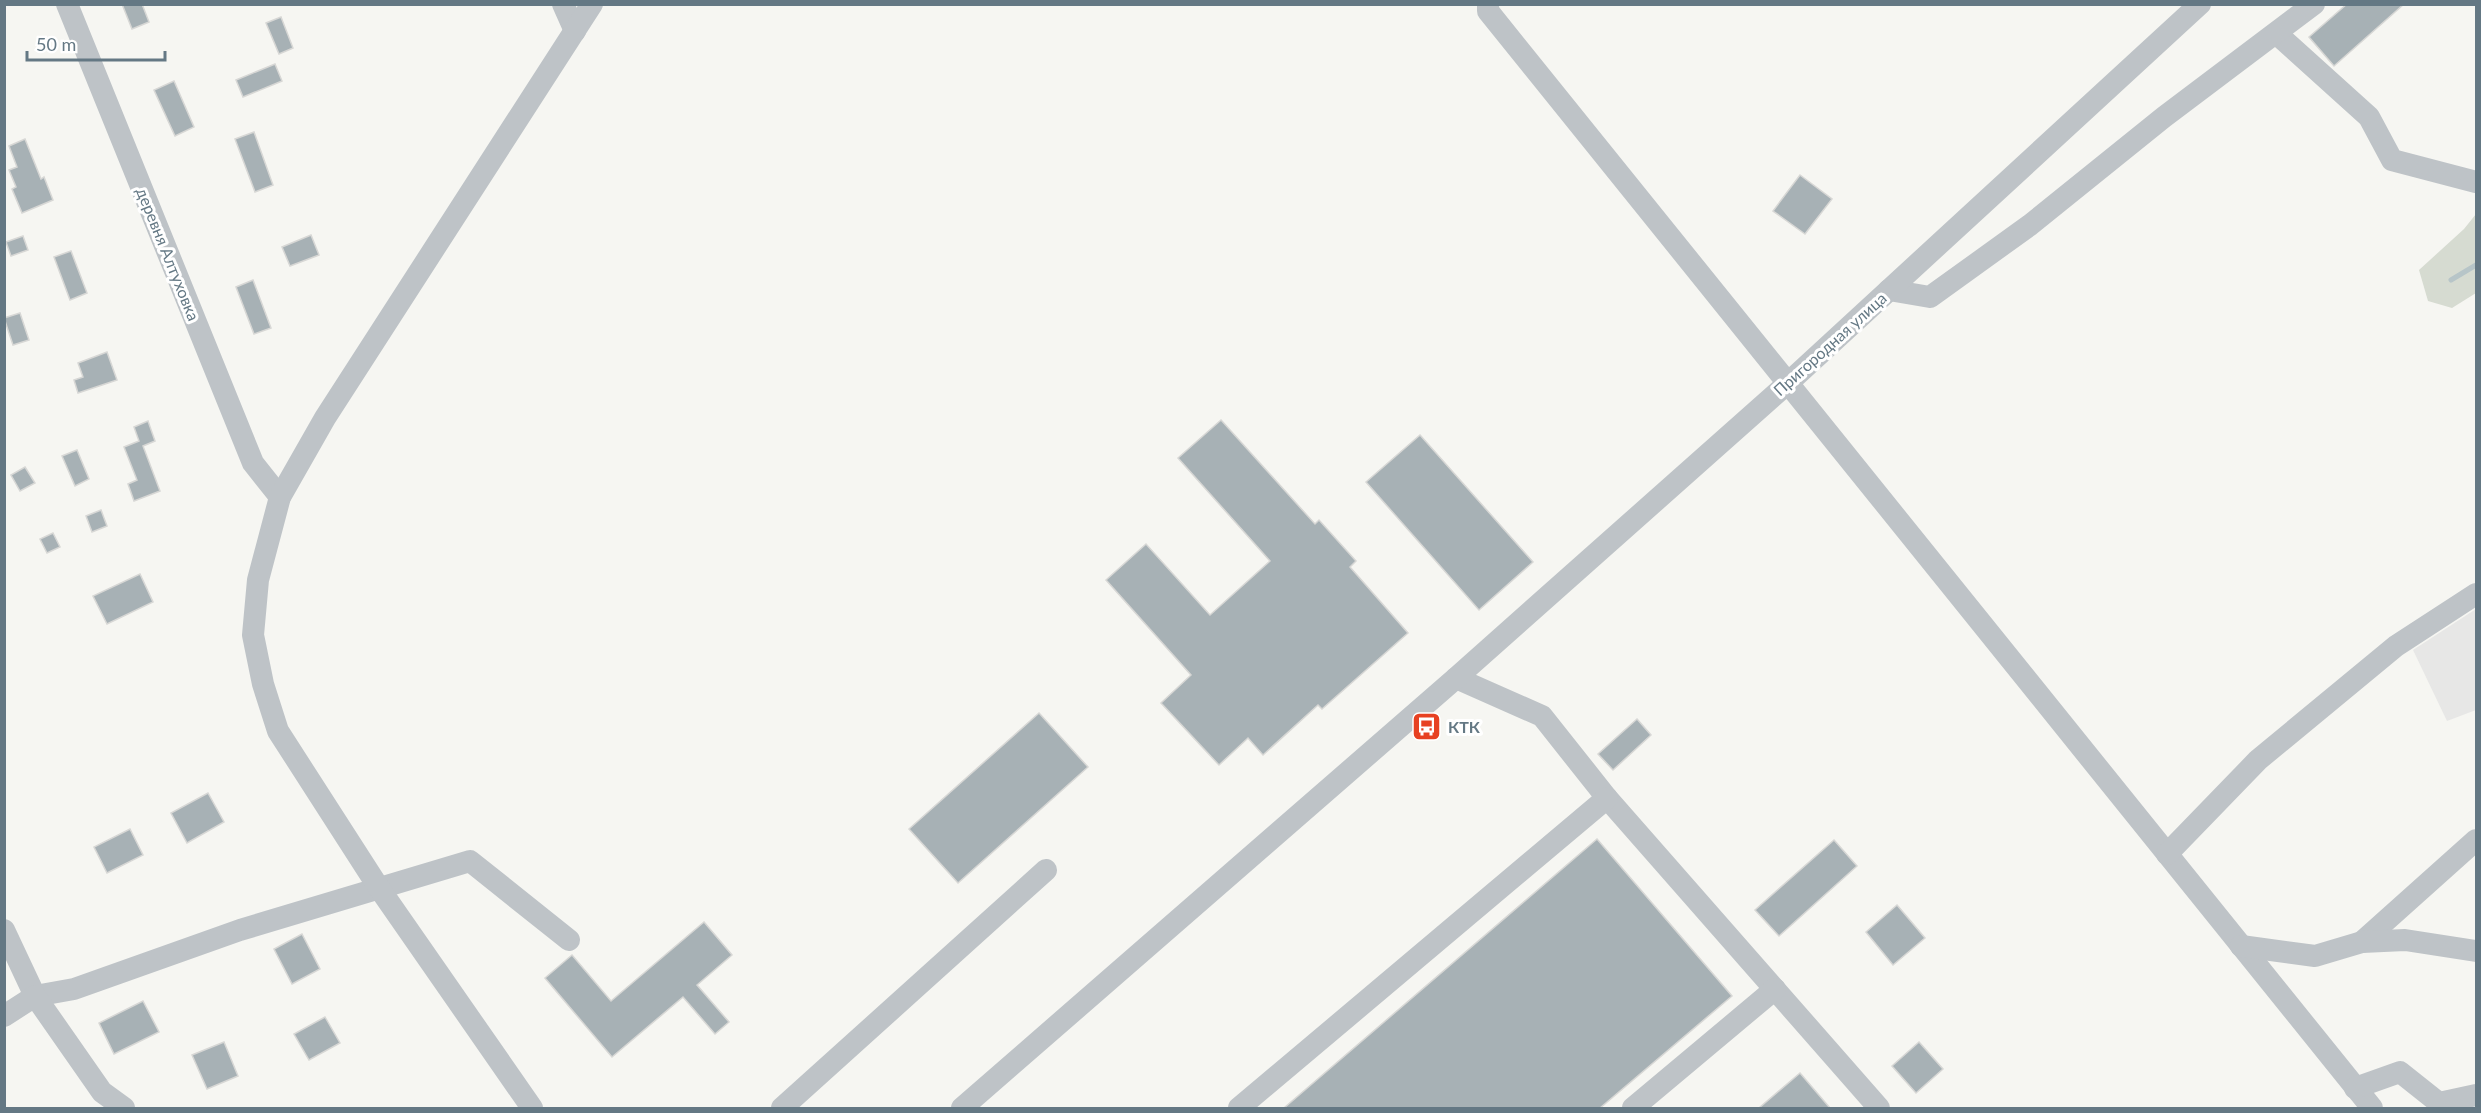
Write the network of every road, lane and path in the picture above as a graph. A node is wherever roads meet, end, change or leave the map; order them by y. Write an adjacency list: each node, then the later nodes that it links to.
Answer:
1 (67, 4): 12 (street, деревня Алтуховка)
2 (563, 4): 7 (street)
3 (592, 4): 7 (street)
4 (1488, 4): 11 (street)
5 (2200, 4): 10 (street, Пригородная улица)
6 (2314, 4): 8 (street)
7 (575, 31): 12 (street)
8 (2277, 34): 9 (street); 10 (street)
9 (2476, 182)
10 (1889, 290): 11 (street, Пригородная улица)
11 (1788, 383): 14 (street, Пригородная улица); 17 (street)
12 (280, 497): 19 (street)
13 (2476, 594): 17 (street)
14 (1456, 678): 15 (street); 33 (street, Пригородная улица)
15 (1607, 798): 25 (street); 34 (street)
16 (2476, 840): 22 (street)
17 (2167, 854): 23 (street)
18 (1046, 870): 32 (street)
19 (379, 888): 21 (street); 26 (street); 31 (street)
20 (4, 930): 26 (street)
21 (569, 940)
22 (2362, 942): 23 (street); 24 (street)
23 (2241, 946): 28 (street)
24 (2476, 951)
25 (1774, 989): 35 (street); 36 (street)
26 (36, 996): 27 (street); 30 (street)
27 (4, 1016)
28 (2355, 1088): 29 (street); 37 (street)
29 (2476, 1095)
30 (124, 1108)
31 (532, 1108)
32 (782, 1108)
33 (962, 1108)
34 (1239, 1108)
35 (1633, 1108)
36 (1879, 1108)
37 (2372, 1108)

